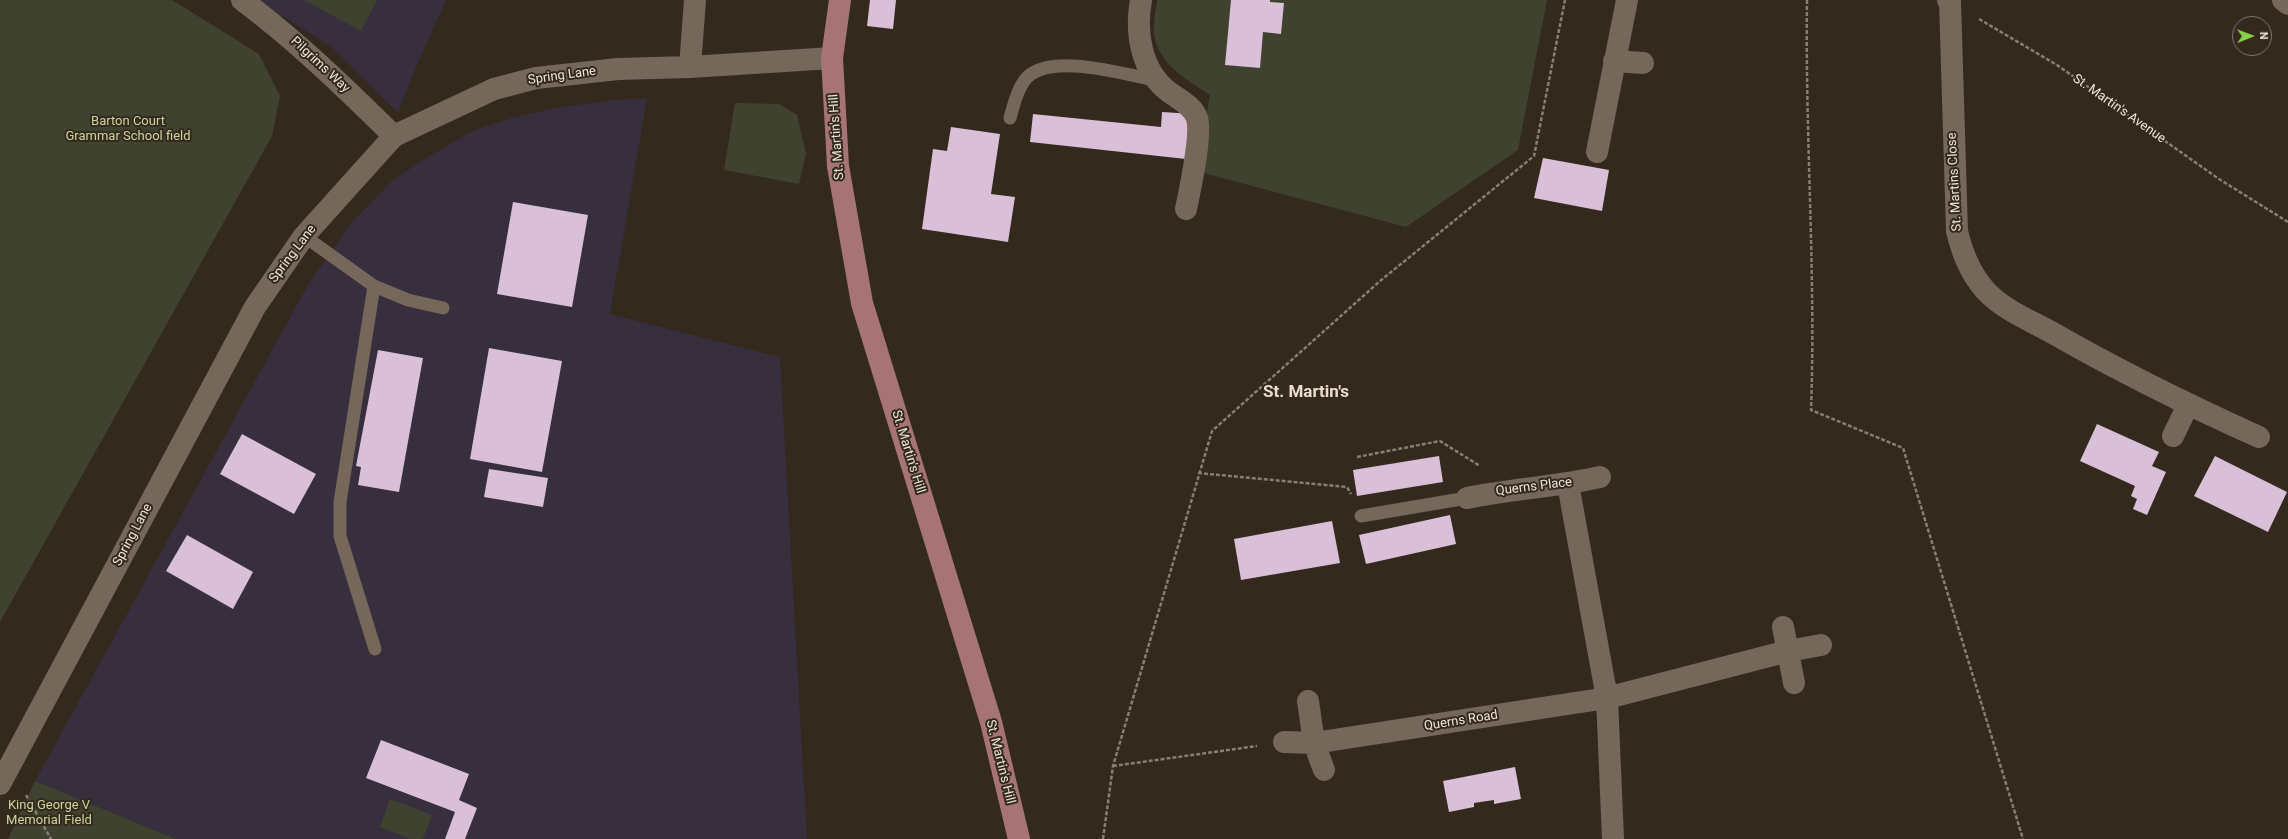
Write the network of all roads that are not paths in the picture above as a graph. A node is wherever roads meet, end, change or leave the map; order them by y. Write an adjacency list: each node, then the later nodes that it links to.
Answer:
1 (242, 0): 15 (street, Pilgrims Way)
2 (695, 0): 12 (street)
3 (840, 0): 9 (main road, St. Martin's Hill)
4 (1141, 0): 13 (street)
5 (1627, 0): 10 (street)
6 (1949, 0): 21 (street, St. Martins Close)
7 (2283, 0): 8 (street)
8 (2288, 4)
9 (832, 58): 12 (street, Spring Lane); 39 (main road, St. Martin's Hill)
10 (1614, 61): 11 (street); 16 (street)
11 (1643, 62)
12 (690, 67): 15 (street, Spring Lane)
13 (1155, 80): 14 (lane); 17 (street)
14 (1010, 118)
15 (394, 136): 18 (street, Spring Lane)
16 (1597, 152)
17 (1186, 209)
18 (304, 236): 19 (lane); 38 (street, Spring Lane)
19 (374, 286): 20 (lane); 30 (lane)
20 (443, 308)
21 (2188, 405): 22 (street); 23 (street, St. Martins Close)
22 (2173, 436)
23 (2259, 437)
24 (1600, 477): 25 (street, Querns Place)
25 (1568, 484): 26 (street, Querns Place); 33 (street)
26 (1467, 498): 27 (lane)
27 (1361, 516)
28 (1783, 626): 31 (street)
29 (1821, 645): 31 (street, Querns Road)
30 (375, 649)
31 (1788, 651): 32 (street); 33 (street, Querns Road)
32 (1794, 683)
33 (1607, 698): 36 (street, Querns Road); 40 (street)
34 (1308, 701): 36 (street)
35 (1284, 742): 36 (street, Querns Road)
36 (1314, 743): 37 (street)
37 (1324, 770)
38 (1, 782)
39 (1019, 839)
40 (1612, 839)

